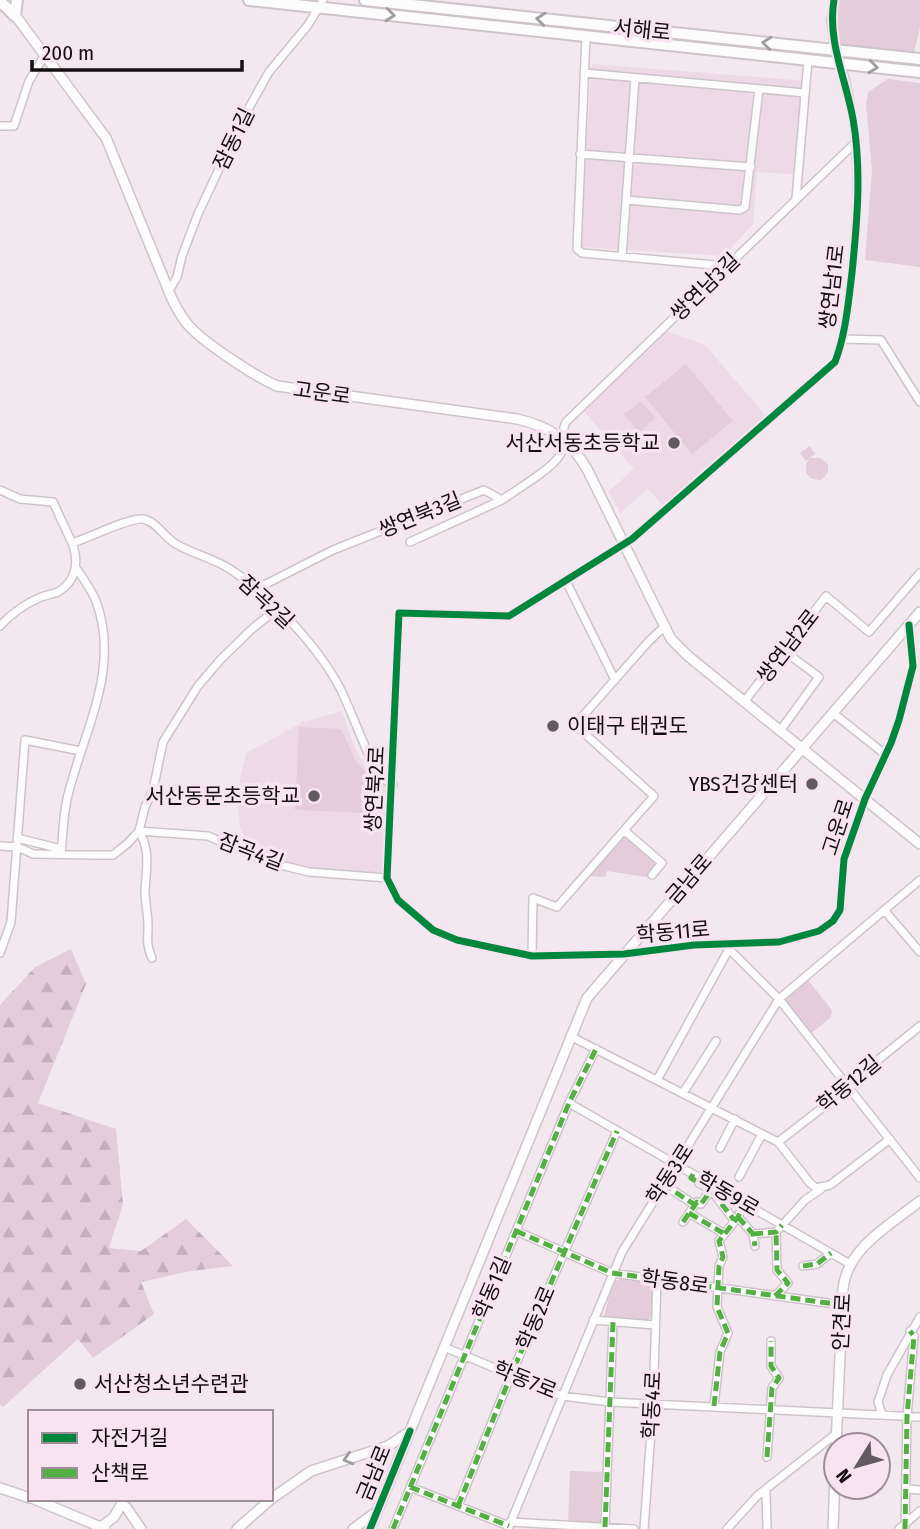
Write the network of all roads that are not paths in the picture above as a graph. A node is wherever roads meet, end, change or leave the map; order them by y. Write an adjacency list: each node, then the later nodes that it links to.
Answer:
1 (5, 0): 9 (street, 고운로)
2 (17, 0): 9 (main road)
3 (249, 0): 8 (main road, 서해로)
4 (365, 0): 12 (main road, 서해로, one-way to 4)
5 (828, 0): 10 (street, 쌍연남1로)
6 (834, 0): 10 (street)
7 (0, 1): 9 (main road)
8 (321, 4): 11 (main road, 서해로, one-way to 11); 31 (street, 잠동1길)
9 (15, 16): 13 (street, 고운로)
10 (831, 20): 12 (street, 쌍연남1로)
11 (586, 36): 15 (main road, 서해로); 18 (street, 서해로)
12 (835, 50): 14 (main road, 서해로); 16 (street, 쌍연남1로)
13 (45, 55): 22 (street); 31 (street, 고운로)
14 (920, 59)
15 (808, 60): 16 (main road, 서해로); 21 (street)
16 (841, 64): 17 (main road, 서해로, one-way to 17); 23 (street, 쌍연남1로)
17 (920, 72)
18 (584, 74): 19 (street); 24 (street, 서해로)
19 (635, 78): 20 (street); 25 (street)
20 (759, 89): 21 (street); 26 (street)
21 (805, 93): 28 (street)
22 (0, 126)
23 (857, 141): 28 (street, 쌍연남3길); 32 (street, 쌍연남1로)
24 (580, 155): 25 (street); 29 (street, 서해로)
25 (629, 158): 26 (street); 27 (street)
26 (751, 167): 27 (street)
27 (626, 200): 29 (street)
28 (796, 200): 30 (street, 쌍연남3길)
29 (622, 256): 30 (street, 서해로)
30 (726, 266): 34 (street, 쌍연남3길)
31 (169, 291): 34 (street, 고운로)
32 (844, 339): 33 (street); 39 (street, 쌍연남1로)
33 (920, 402)
34 (562, 438): 36 (street); 39 (street, 고운로)
35 (0, 490): 38 (street)
36 (502, 500): 37 (street); 43 (street, 쌍연북3길)
37 (410, 542)
38 (72, 543): 40 (street); 43 (street, 잠곡2길)
39 (625, 544): 42 (street, 쌍연남1로); 48 (street, 고운로)
40 (76, 568): 47 (street); 57 (street)
41 (920, 573): 49 (street, 쌍연남2로)
42 (566, 581): 50 (street); 59 (street, 쌍연북2로)
43 (257, 589): 44 (street, 잠곡2길)
44 (277, 609): 59 (street, 잠곡2길); 61 (street)
45 (920, 612): 46 (street, 금남로)
46 (909, 625): 51 (street, 고운로); 54 (street, 금남로)
47 (0, 626)
48 (664, 627): 50 (street); 53 (street, 고운로)
49 (783, 651): 53 (street, 쌍연남2로); 55 (street)
50 (615, 680): 62 (street)
51 (910, 684): 52 (street); 58 (street, 고운로)
52 (920, 684)
53 (744, 702): 55 (street, 고운로)
54 (833, 713): 56 (street, 금남로); 58 (street)
55 (780, 730): 56 (street, 고운로)
56 (802, 749): 60 (street, 고운로); 75 (street, 금남로)
57 (81, 751): 63 (street); 67 (street)
58 (886, 755): 60 (street, 고운로)
59 (393, 785): 69 (street, 쌍연북2로)
60 (865, 799): 64 (street, 고운로); 72 (street, 고운로)
61 (139, 831): 67 (street); 69 (street, 잠곡4길); 77 (street)
62 (625, 831): 68 (street); 76 (street)
63 (17, 838): 66 (street); 67 (street)
64 (920, 844)
65 (0, 846): 66 (street)
66 (16, 847): 67 (street); 74 (street)
67 (61, 852)
68 (652, 875)
69 (387, 878): 76 (street)
70 (920, 880): 71 (street, 학동3로)
71 (884, 910): 73 (street); 78 (street, 학동3로)
72 (727, 947): 75 (street, 학동11로); 78 (street, 학동11로); 83 (street, 학동11로)
73 (920, 952)
74 (0, 953)
75 (624, 954): 76 (street); 80 (street, 금남로)
76 (532, 956)
77 (152, 958)
78 (779, 999): 84 (street, 학동11로); 87 (street, 학동3로)
79 (920, 1026): 84 (street, 학동12길)
80 (570, 1036): 82 (street); 127 (street, 금남로)
81 (716, 1041): 85 (street)
82 (596, 1049): 83 (street); 86 (street, 학동1길)
83 (657, 1080): 85 (street)
84 (849, 1087): 91 (street, 학동11로); 92 (street, 학동12길)
85 (683, 1093): 87 (street)
86 (569, 1103): 89 (street, 학동9로); 107 (street, 학동1길)
87 (712, 1108): 88 (street); 94 (street, 학동3로)
88 (735, 1119): 90 (street); 93 (street)
89 (617, 1131): 94 (street, 학동9로); 112 (street, 학동2로)
90 (762, 1134): 92 (street); 95 (street)
91 (890, 1139): 96 (street, 학동11로); 99 (street)
92 (778, 1142): 99 (street)
93 (720, 1148)
94 (676, 1165): 97 (street, 학동3로); 98 (street, 학동9로)
95 (739, 1177)
96 (920, 1178)
97 (663, 1184): 102 (street); 116 (street, 학동3로)
98 (712, 1188): 101 (street, 학동9로); 102 (street); 104 (street)
99 (820, 1188): 106 (street)
100 (920, 1201): 114 (street, 안견로)
101 (744, 1204): 104 (street); 106 (street, 학동9로)
102 (695, 1205): 103 (street)
103 (690, 1213): 105 (street); 109 (street)
104 (736, 1219): 109 (street); 110 (street)
105 (683, 1223)
106 (782, 1225): 108 (street); 113 (street, 학동9로)
107 (516, 1231): 112 (street, 학동8로); 128 (street, 학동1길)
108 (776, 1232): 110 (street); 119 (street)
109 (723, 1233): 118 (street)
110 (753, 1234): 111 (street)
111 (755, 1246)
112 (565, 1251): 116 (street, 학동8로); 129 (street, 학동2로)
113 (831, 1253): 114 (street, 학동9로); 115 (street)
114 (850, 1264): 120 (street, 안견로)
115 (803, 1266)
116 (612, 1273): 117 (street, 학동8로); 122 (street, 학동3로)
117 (657, 1280): 118 (street, 학동8로); 124 (street, 학동4로)
118 (717, 1288): 119 (street, 학동8로); 133 (street)
119 (775, 1296): 120 (street, 학동8로)
120 (842, 1306): 135 (street, 안견로)
121 (920, 1317): 125 (street)
122 (593, 1320): 123 (street); 130 (street, 학동3로)
123 (613, 1322): 124 (street); 131 (street)
124 (655, 1325): 132 (street, 학동4로)
125 (910, 1331): 136 (street); 137 (street)
126 (771, 1341): 134 (street)
127 (444, 1348): 128 (street, 학동7로); 139 (street, 금남로)
128 (464, 1356): 129 (street, 학동7로); 143 (street, 학동1길)
129 (511, 1375): 130 (street, 학동7로); 154 (street, 학동2로)
130 (562, 1396): 131 (street, 학동7로); 158 (street, 학동3로)
131 (610, 1402): 132 (street, 학동7로); 159 (street)
132 (653, 1404): 133 (street, 학동7로); 168 (street, 학동4로)
133 (714, 1406): 134 (street, 학동7로)
134 (771, 1409): 135 (street, 학동7로); 142 (street)
135 (838, 1412): 136 (street, 학동7로); 140 (street, 안견로)
136 (882, 1415): 137 (street, 학동7로)
137 (907, 1416): 138 (street, 학동7로); 146 (street)
138 (920, 1417)
139 (410, 1431): 148 (street, one-way to 148); 155 (street, 금남로)
140 (837, 1431)
141 (822, 1445): 145 (street)
142 (767, 1457)
143 (410, 1487): 154 (street); 166 (street, 학동1길)
144 (0, 1488): 149 (street)
145 (765, 1489): 169 (street); 170 (street)
146 (907, 1489): 147 (street); 157 (street)
147 (920, 1490)
148 (273, 1497)
149 (28, 1498)
150 (37, 1501): 160 (street)
151 (269, 1501): 163 (street)
152 (834, 1501): 171 (street)
153 (122, 1503): 160 (street); 161 (street); 162 (street)
154 (458, 1506): 158 (street)
155 (378, 1511): 164 (street); 165 (street, 금남로)
156 (920, 1511): 157 (street)
157 (905, 1525): 172 (street)
158 (509, 1526): 159 (street)
159 (605, 1527): 167 (street)
160 (103, 1528)
161 (131, 1529)
162 (141, 1529)
163 (237, 1529)
164 (353, 1529)
165 (370, 1529)
166 (393, 1529)
167 (634, 1529)
168 (644, 1529)
169 (727, 1529)
170 (767, 1529)
171 (833, 1529)
172 (898, 1529)

